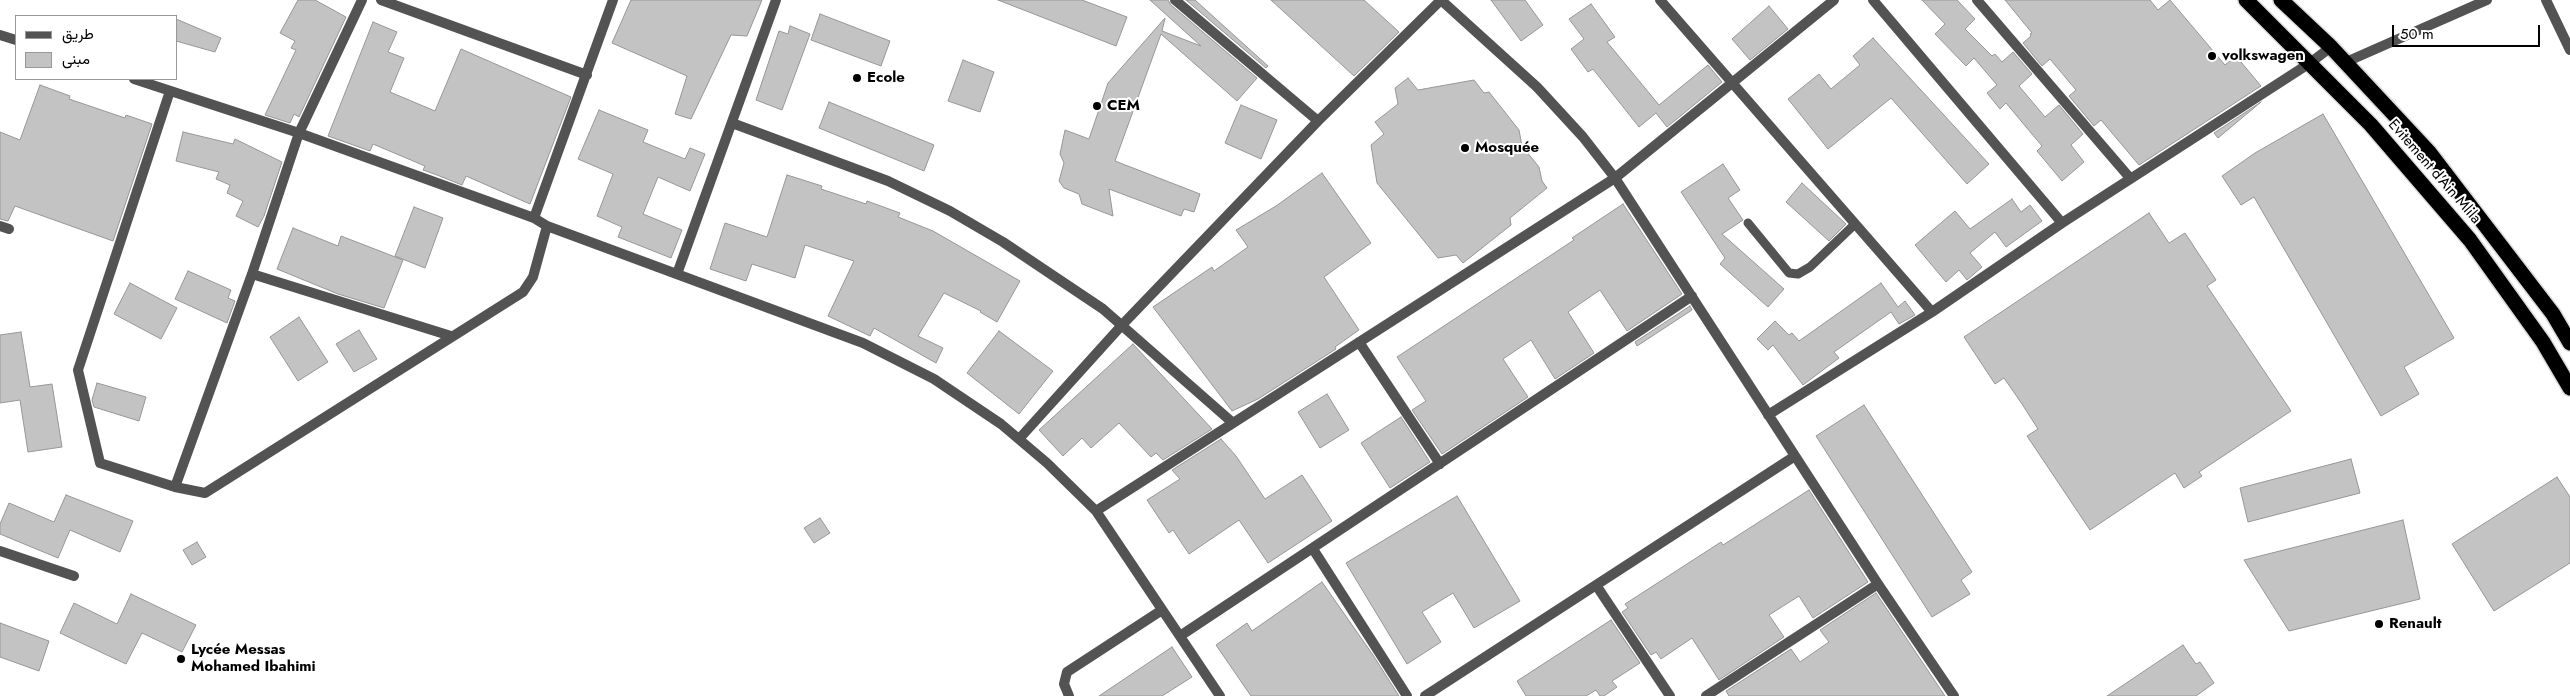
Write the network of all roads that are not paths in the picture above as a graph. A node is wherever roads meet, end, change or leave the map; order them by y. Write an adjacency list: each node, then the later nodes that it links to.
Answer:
1 (362, 0): 26 (street)
2 (380, 0): 20 (street)
3 (614, 0): 20 (street)
4 (776, 0): 25 (street)
5 (1175, 0): 24 (street)
6 (1660, 0): 22 (street)
7 (1834, 0): 22 (street)
8 (1977, 0): 28 (street)
9 (2246, 0): 19 (highway, Evitement d'Ain Mlila)
10 (2281, 0): 16 (highway, Evitement d'Ain Mlila)
11 (2487, 0): 18 (street)
12 (2546, 0): 17 (street)
13 (1876, 1): 31 (street)
14 (0, 34): 15 (street)
15 (15, 40)
16 (2331, 46): 18 (highway, Evitement d'Ain Mlila); 19 (street)
17 (2570, 50)
18 (2346, 62): 41 (highway, Evitement d'Ain Mlila)
19 (2310, 63): 28 (street); 42 (highway, Evitement d'Ain Mlila)
20 (587, 75): 29 (street)
21 (137, 80): 23 (street)
22 (1732, 81): 27 (street); 32 (street)
23 (170, 90): 26 (street); 48 (street)
24 (1318, 121): 27 (street); 38 (street)
25 (732, 123): 35 (street); 38 (street)
26 (298, 133): 29 (street); 34 (street)
27 (1615, 178): 36 (street); 40 (street)
28 (2130, 178): 31 (street)
29 (534, 218): 33 (street)
30 (1748, 222): 32 (lane)
31 (2062, 223): 37 (street)
32 (1855, 224): 37 (street)
33 (548, 226): 35 (street); 39 (street)
34 (252, 274): 39 (street); 48 (street)
35 (677, 274): 45 (street)
36 (1692, 296): 43 (street); 47 (street)
37 (1932, 312): 43 (street)
38 (1122, 325): 44 (street); 45 (street)
39 (451, 336): 48 (street)
40 (1359, 342): 44 (street); 47 (street)
41 (2570, 343)
42 (2570, 388)
43 (1768, 415): 46 (street)
44 (1233, 423): 49 (street)
45 (1018, 438): 49 (street)
46 (1795, 456): 53 (street); 54 (street)
47 (1440, 464): 50 (street)
48 (175, 487)
49 (1096, 512): 55 (street)
50 (1313, 549): 56 (street); 59 (street)
51 (0, 551): 52 (street)
52 (74, 576)
53 (1878, 584): 62 (street); 63 (street)
54 (1596, 585): 60 (street); 61 (street)
55 (1162, 610): 56 (street); 57 (street)
56 (1180, 636): 58 (street)
57 (1069, 696)
58 (1220, 696)
59 (1407, 696)
60 (1425, 696)
61 (1670, 696)
62 (1706, 696)
63 (1954, 696)

